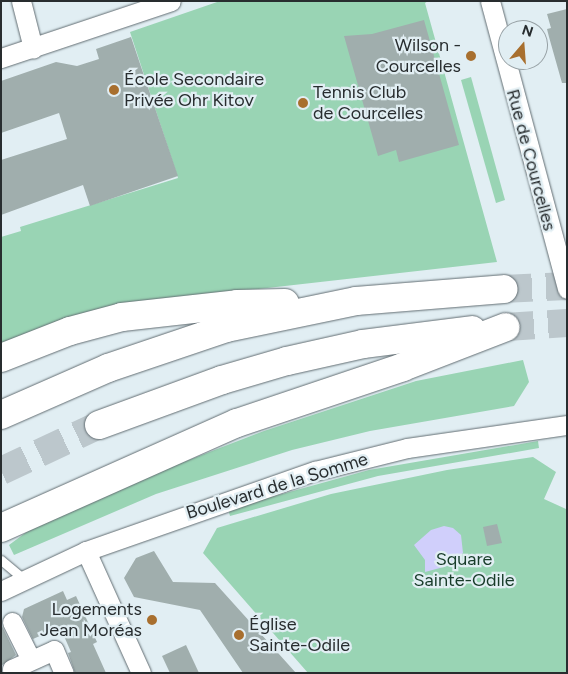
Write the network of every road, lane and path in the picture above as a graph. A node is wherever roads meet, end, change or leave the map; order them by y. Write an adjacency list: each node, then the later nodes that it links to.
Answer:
1 (172, 1): 4 (street)
2 (490, 1): 7 (street, Rue de Courcelles)
3 (25, 4): 4 (street)
4 (33, 48): 5 (street)
5 (1, 58)
6 (504, 289): 8 (highway)
7 (567, 289)
8 (356, 301): 9 (highway); 10 (highway)
9 (1, 358)
10 (1, 414)
11 (99, 425): 13 (highway)
12 (567, 425): 14 (street, Boulevard de la Somme)
13 (1, 528)
14 (86, 551): 16 (street, Boulevard de la Somme); 22 (street)
15 (1, 560): 16 (lane)
16 (26, 580): 17 (street, Boulevard de la Somme)
17 (1, 591)
18 (12, 622): 19 (street)
19 (30, 660): 20 (street); 21 (street)
20 (13, 673)
21 (64, 673)
22 (141, 673)

